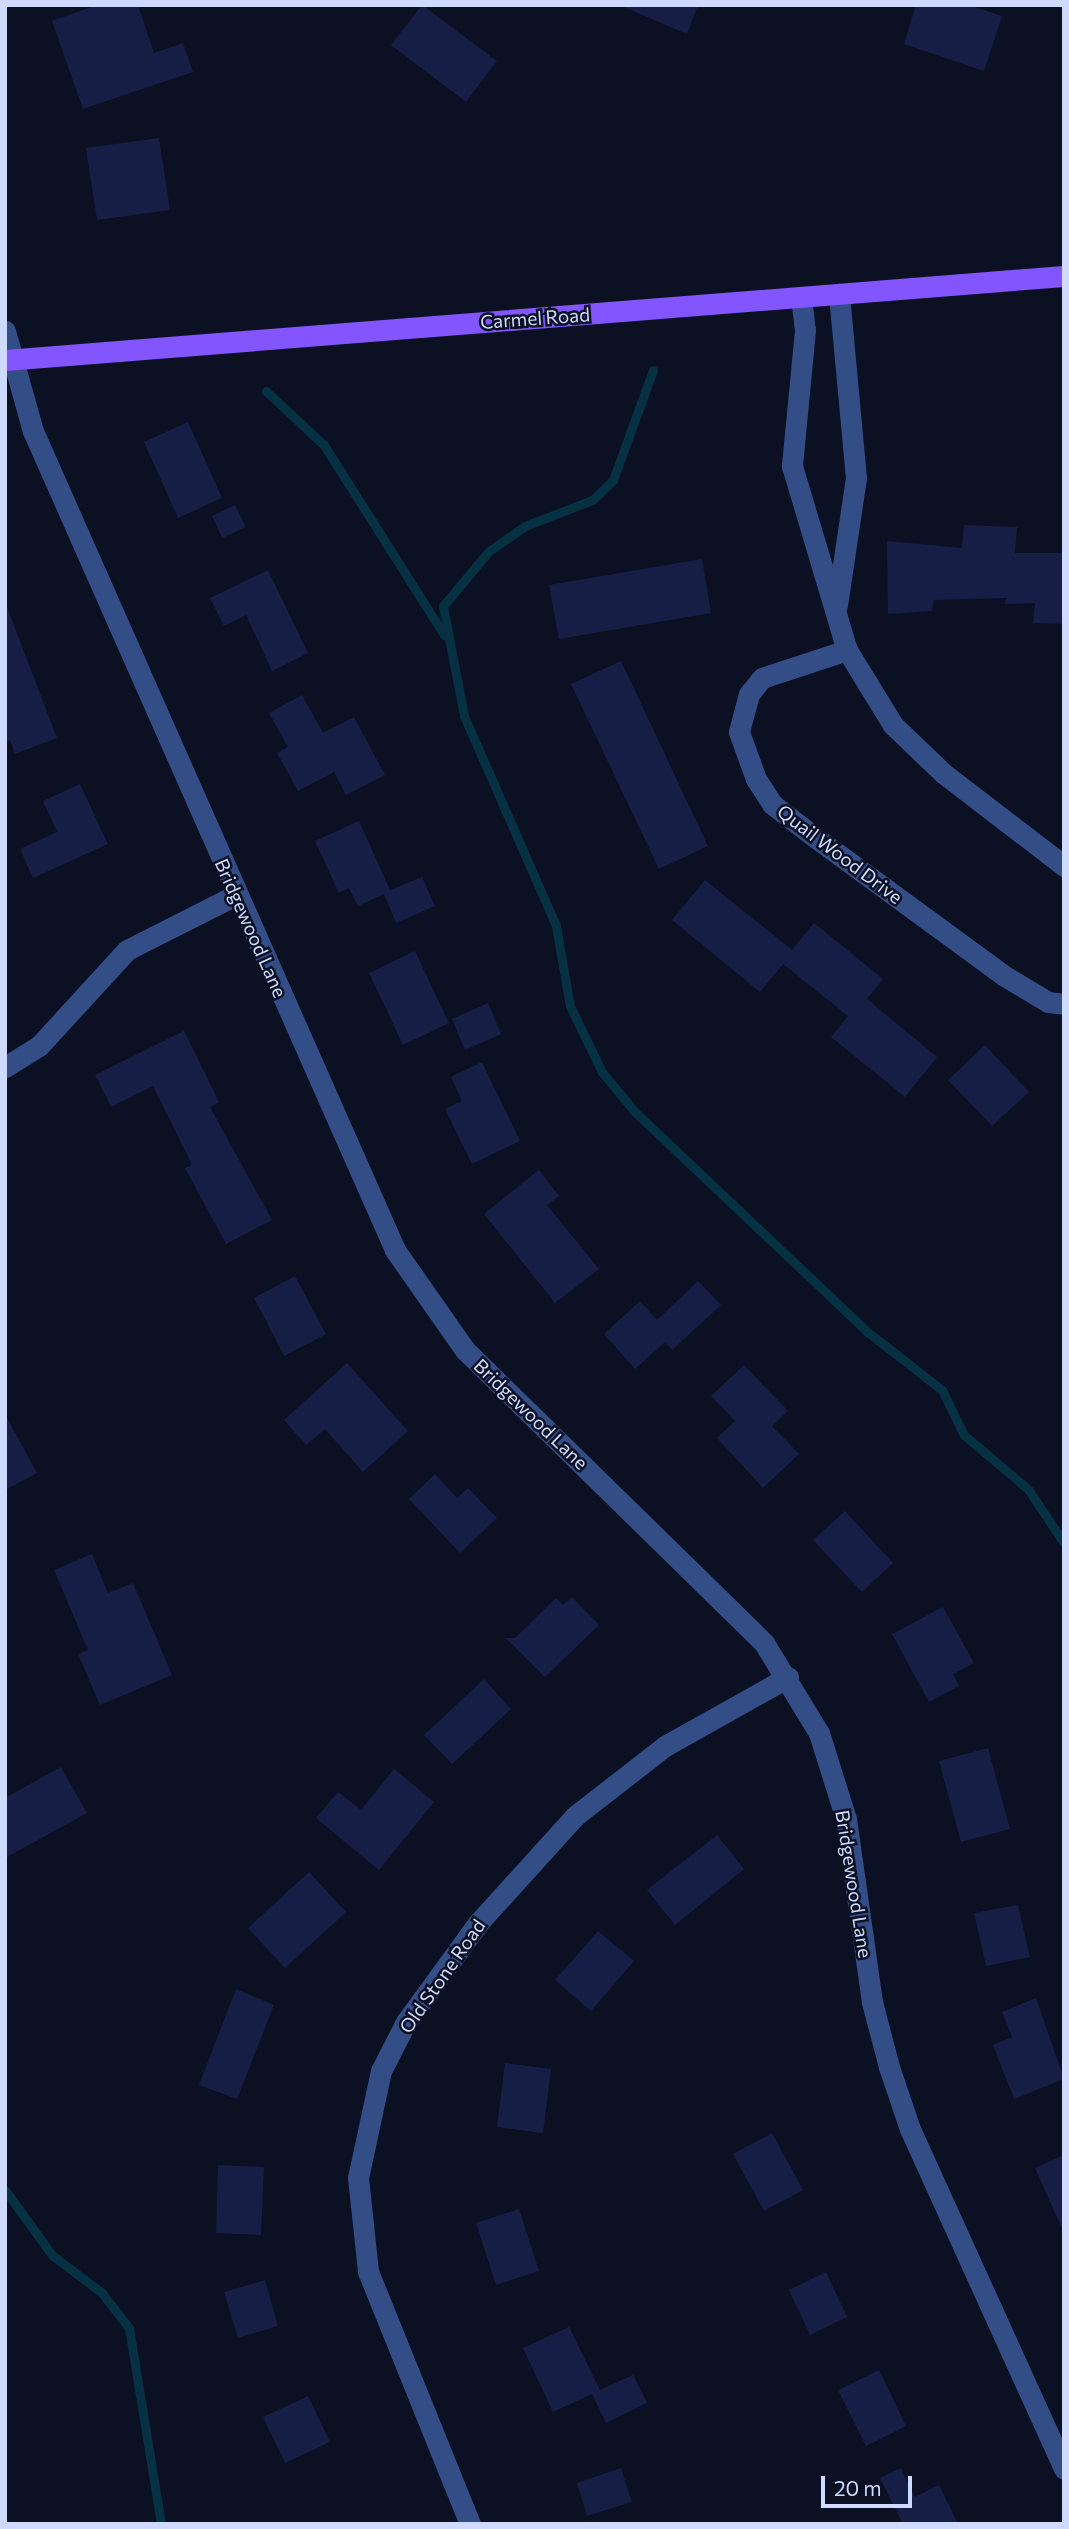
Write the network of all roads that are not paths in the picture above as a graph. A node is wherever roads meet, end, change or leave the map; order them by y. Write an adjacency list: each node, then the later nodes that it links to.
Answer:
1 (1064, 276): 2 (main road, Carmel Road)
2 (839, 294): 3 (main road, Carmel Road); 6 (street)
3 (801, 298): 5 (main road, Carmel Road); 6 (street)
4 (5, 331): 5 (street, Bridgewood Lane)
5 (9, 359): 9 (street, Bridgewood Lane)
6 (837, 605): 7 (street)
7 (847, 650): 8 (street); 10 (street, Quail Wood Drive)
8 (1064, 866)
9 (236, 895): 11 (street); 12 (street, Bridgewood Lane)
10 (1064, 1004)
11 (5, 1067)
12 (788, 1678): 13 (street, Bridgewood Lane); 14 (street, Old Stone Road)
13 (1064, 2469)
14 (470, 2524)

